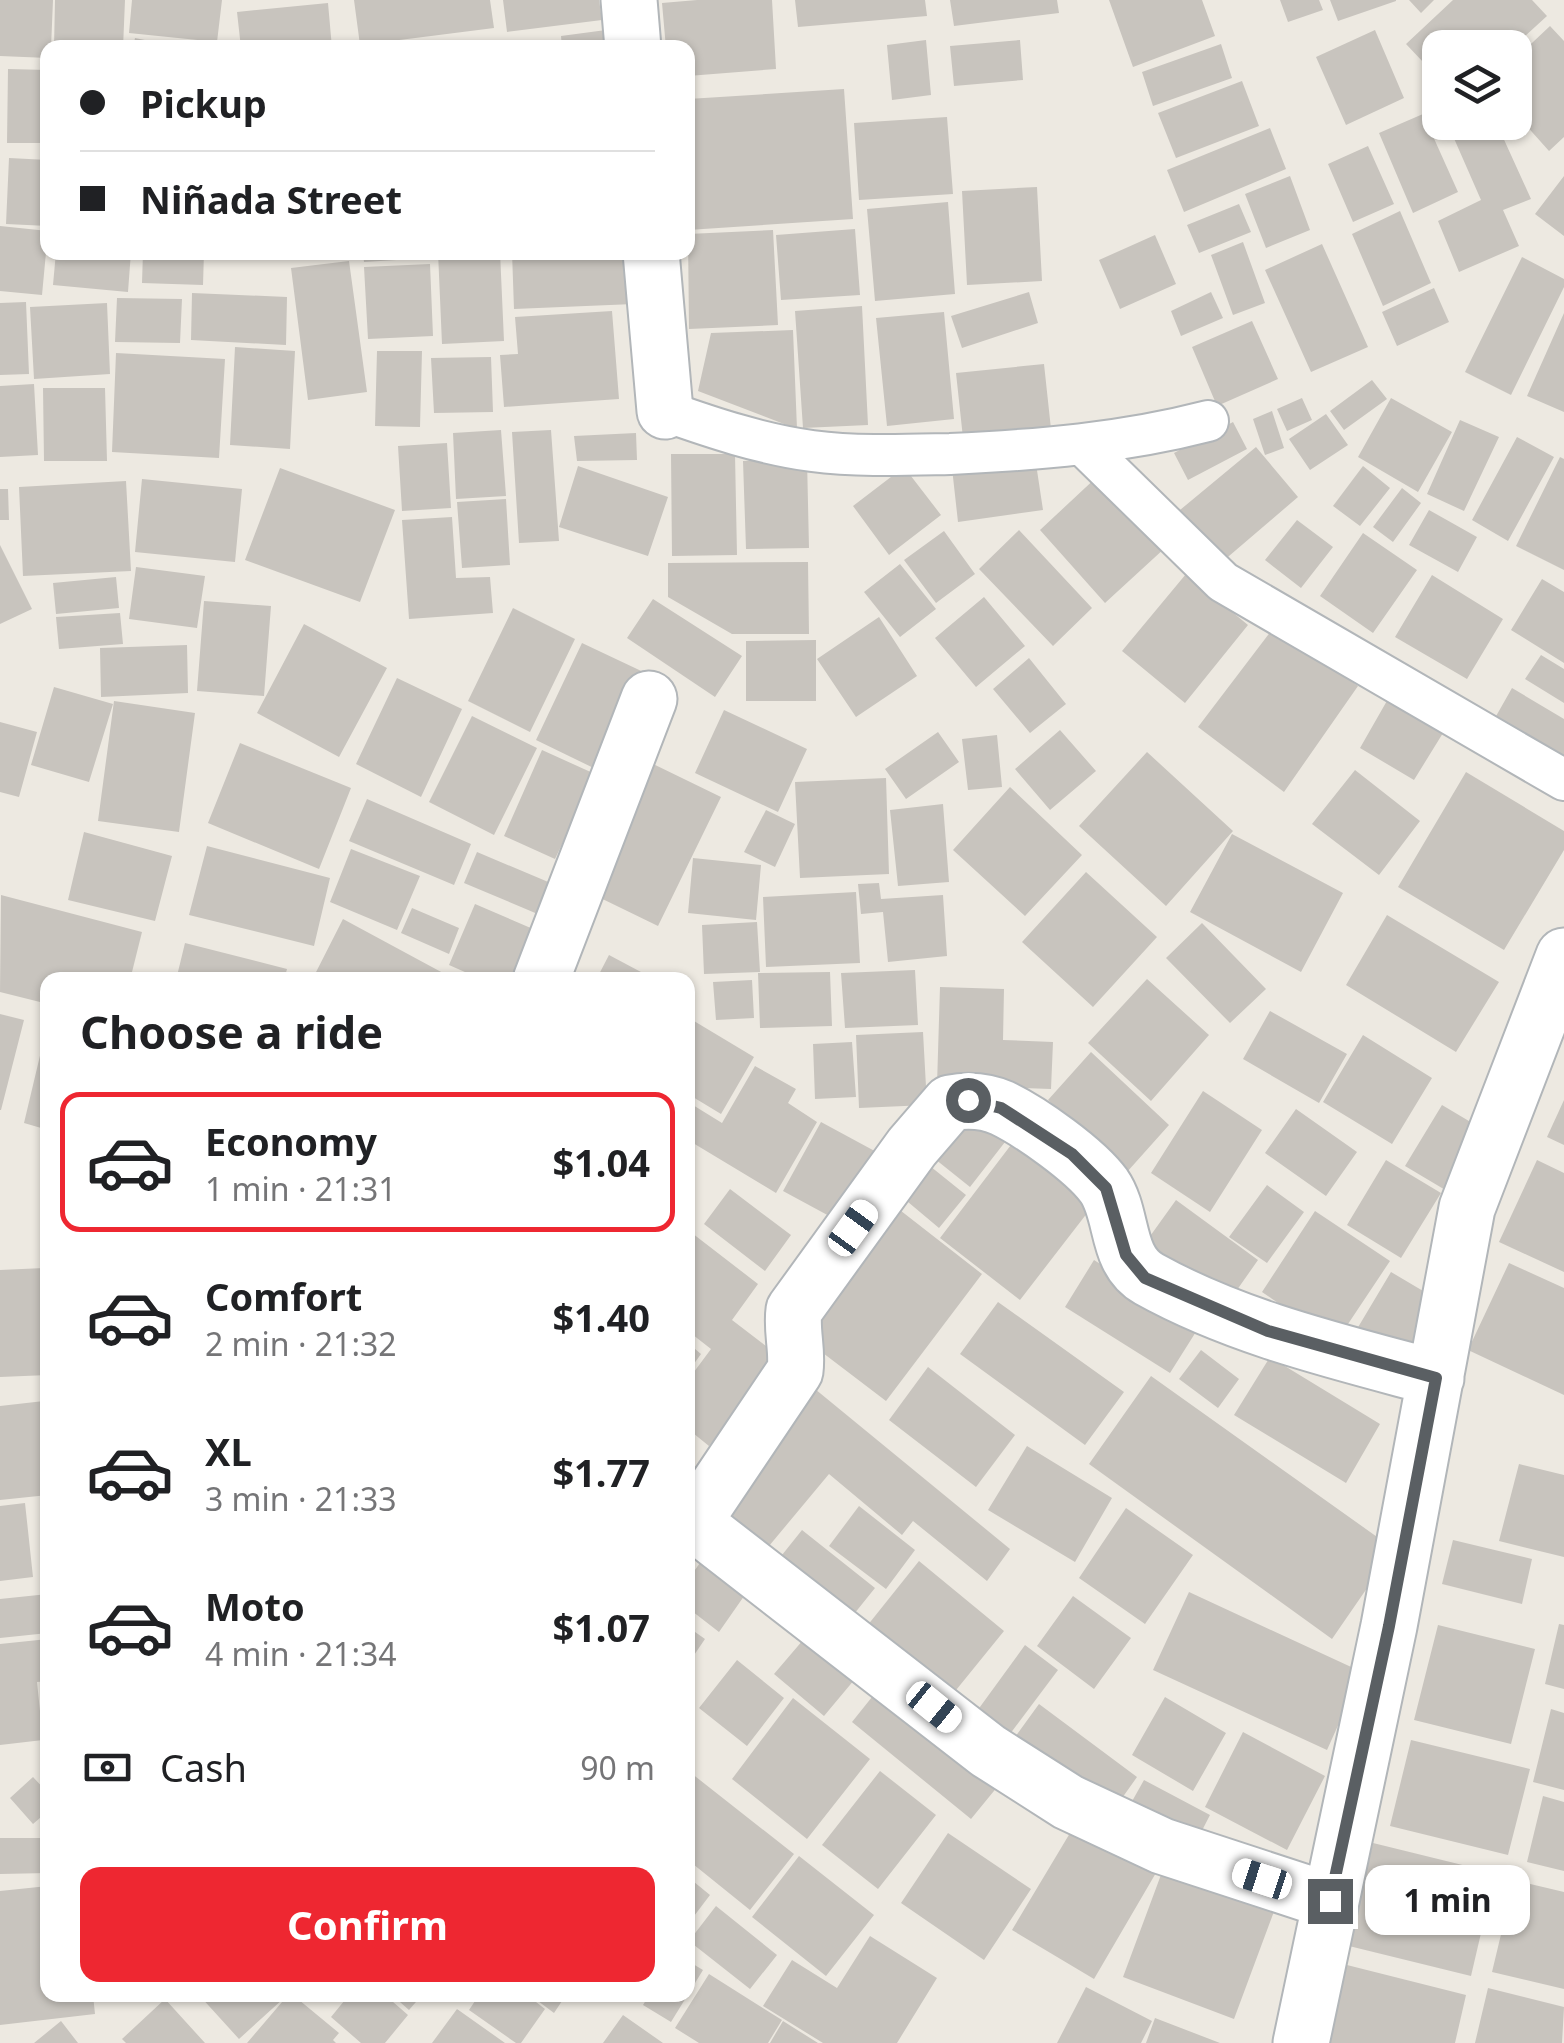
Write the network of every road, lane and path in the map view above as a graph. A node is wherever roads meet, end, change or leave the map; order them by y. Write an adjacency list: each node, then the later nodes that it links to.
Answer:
1 (629, 0): 2 (street)
2 (632, 40)
3 (652, 260): 4 (street)
4 (665, 411): 6 (lane)
5 (1208, 421): 6 (lane)
6 (1083, 445): 8 (lane)
7 (649, 699): 10 (street)
8 (1564, 780)
9 (1564, 956): 11 (street)
10 (544, 972)
11 (1436, 1378): 12 (street); 14 (street)
12 (695, 1519)
13 (695, 1530): 14 (street)
14 (1330, 1901): 15 (street)
15 (1301, 2043)

